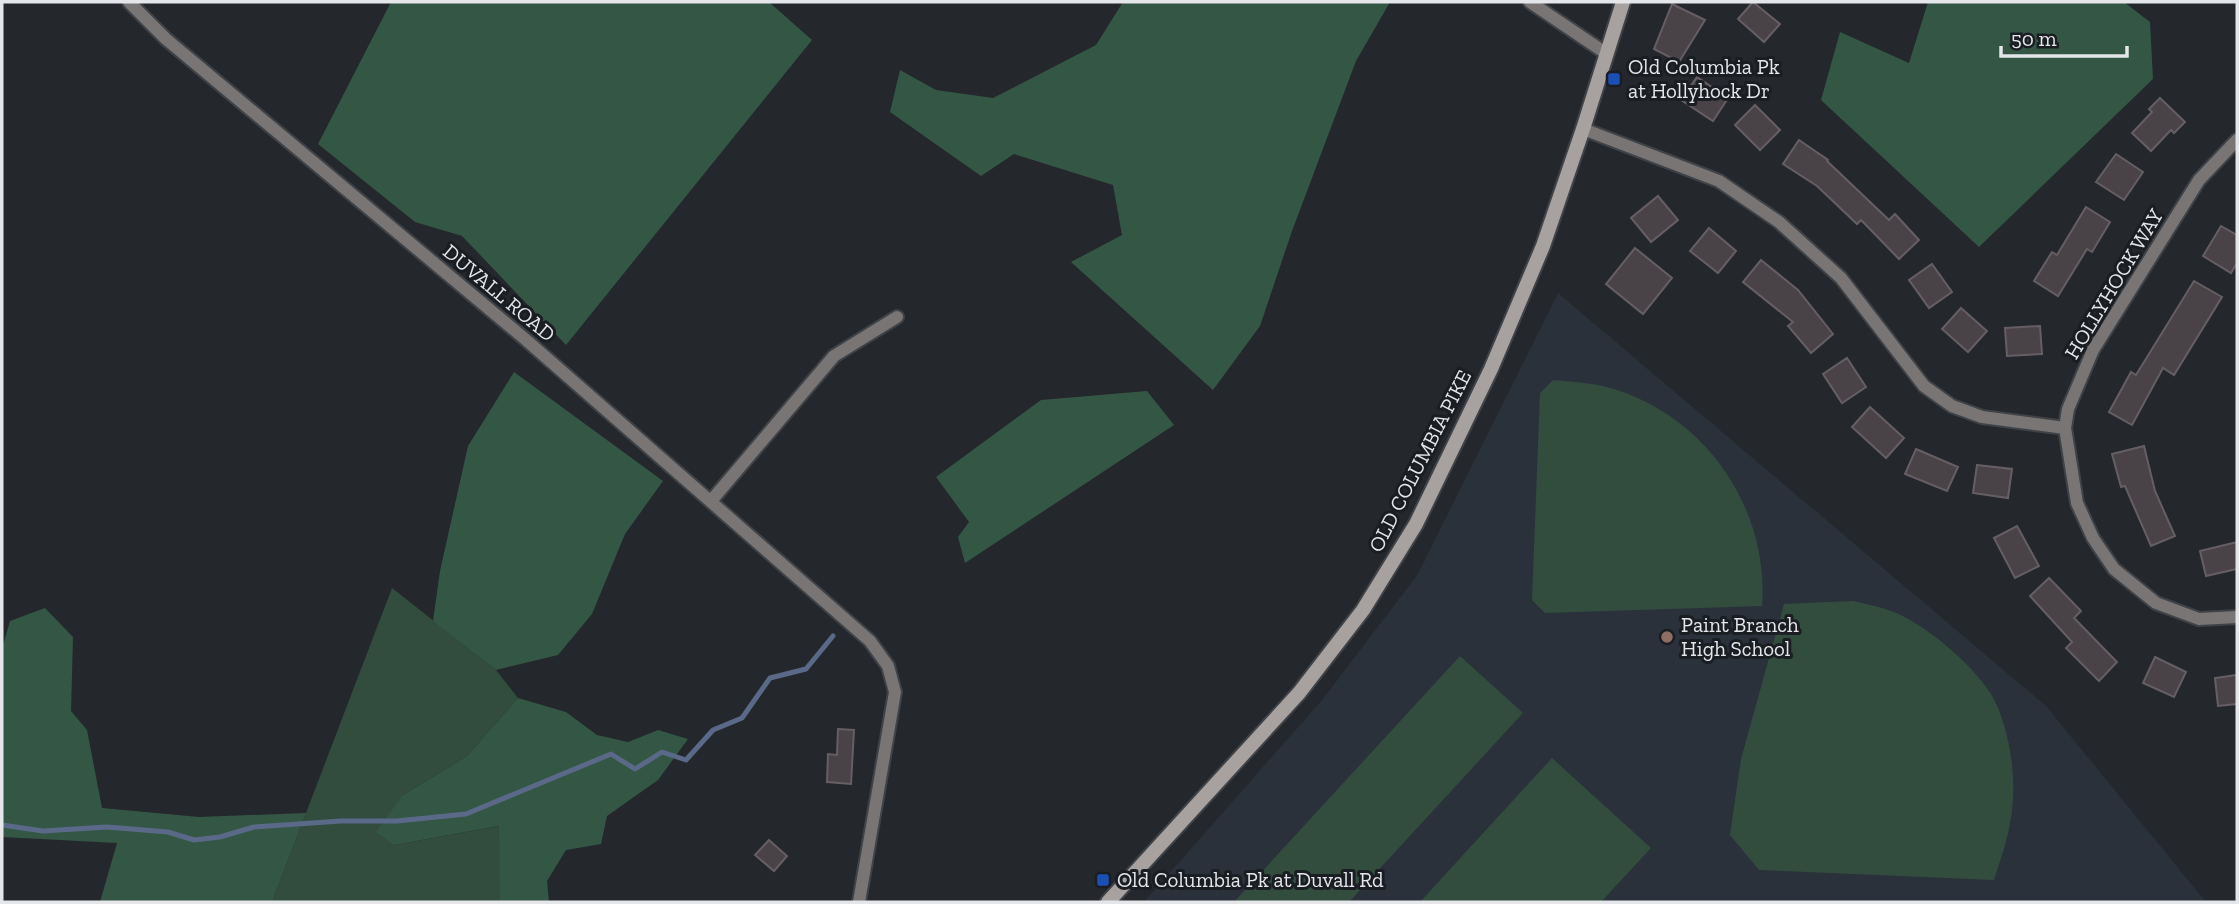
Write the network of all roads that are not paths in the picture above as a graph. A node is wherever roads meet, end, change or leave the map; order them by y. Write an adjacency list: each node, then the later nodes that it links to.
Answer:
1 (129, 2): 9 (street, DUVALL ROAD)
2 (1530, 2): 4 (street)
3 (1623, 2): 4 (main road, OLD COLUMBIA PIKE)
4 (1607, 54): 5 (main road, OLD COLUMBIA PIKE)
5 (1583, 129): 8 (street); 12 (main road, OLD COLUMBIA PIKE)
6 (2237, 140): 8 (street, HOLLYHOCK WAY)
7 (897, 317): 9 (street)
8 (2065, 428): 10 (street, HOLLYHOCK WAY)
9 (711, 501): 11 (street, DUVALL ROAD)
10 (2237, 617)
11 (859, 902)
12 (1108, 902)

